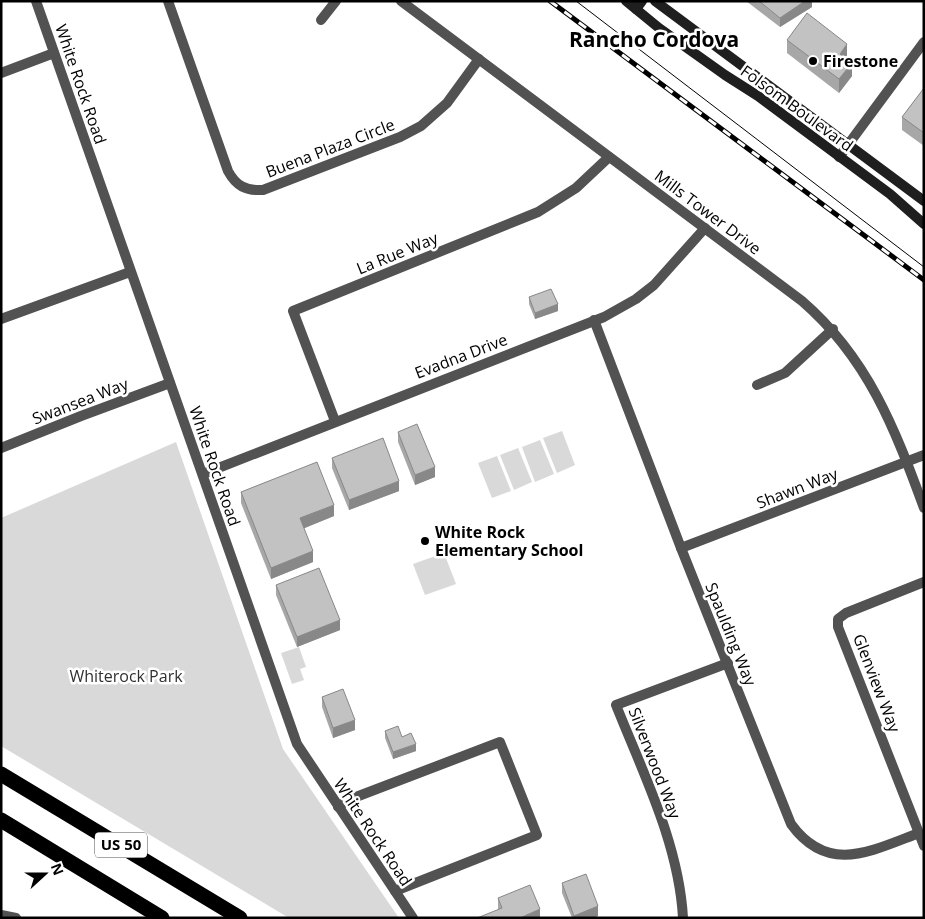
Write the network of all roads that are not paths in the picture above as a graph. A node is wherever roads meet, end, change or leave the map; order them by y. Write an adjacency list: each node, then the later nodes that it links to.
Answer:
1 (36, 1): 10 (street, White Rock Road)
2 (168, 1): 11 (street, Buena Plaza Circle)
3 (336, 1): 8 (street)
4 (401, 1): 11 (street, Mills Tower Drive)
5 (626, 1): 7 (main road, Folsom Boulevard)
6 (655, 1): 13 (main road, Folsom Boulevard)
7 (639, 5): 15 (main road, Folsom Boulevard)
8 (322, 20)
9 (924, 42): 13 (street)
10 (54, 53): 12 (street); 19 (street, White Rock Road)
11 (479, 59): 14 (street, Mills Tower Drive)
12 (1, 73)
13 (848, 144): 15 (street); 16 (main road, Folsom Boulevard)
14 (609, 157): 18 (street, Mills Tower Drive); 25 (street, La Rue Way)
15 (839, 157): 17 (main road, Folsom Boulevard)
16 (924, 201)
17 (924, 224)
18 (705, 228): 21 (street, Evadna Drive); 22 (street, Mills Tower Drive)
19 (130, 272): 20 (street); 23 (street, White Rock Road)
20 (1, 319)
21 (594, 320): 25 (street, Evadna Drive); 31 (street, Spaulding Way)
22 (833, 329): 24 (street); 28 (street, Mills Tower Drive)
23 (170, 383): 26 (street, Swansea Way); 29 (street, White Rock Road)
24 (756, 385)
25 (335, 421): 29 (street, Evadna Drive)
26 (1, 448)
27 (924, 455): 28 (street, Shawn Way)
28 (907, 462): 30 (street, Mills Tower Drive); 31 (street, Shawn Way)
29 (203, 474): 35 (street, White Rock Road)
30 (924, 508)
31 (681, 548): 33 (street, Spaulding Way)
32 (924, 582): 37 (street, Glenview Way)
33 (728, 663): 37 (street, Spaulding Way); 45 (street, Silverwood Way)
34 (1, 774): 43 (highway, US 50)
35 (338, 806): 39 (street, White Rock Road); 39 (street)
36 (1, 820): 42 (highway, US 50)
37 (919, 833): 38 (street, Glenview Way)
38 (924, 846)
39 (395, 891): 44 (street, White Rock Road)
40 (1, 915): 41 (street)
41 (16, 918)
42 (162, 918)
43 (240, 918)
44 (413, 918)
45 (683, 918)

